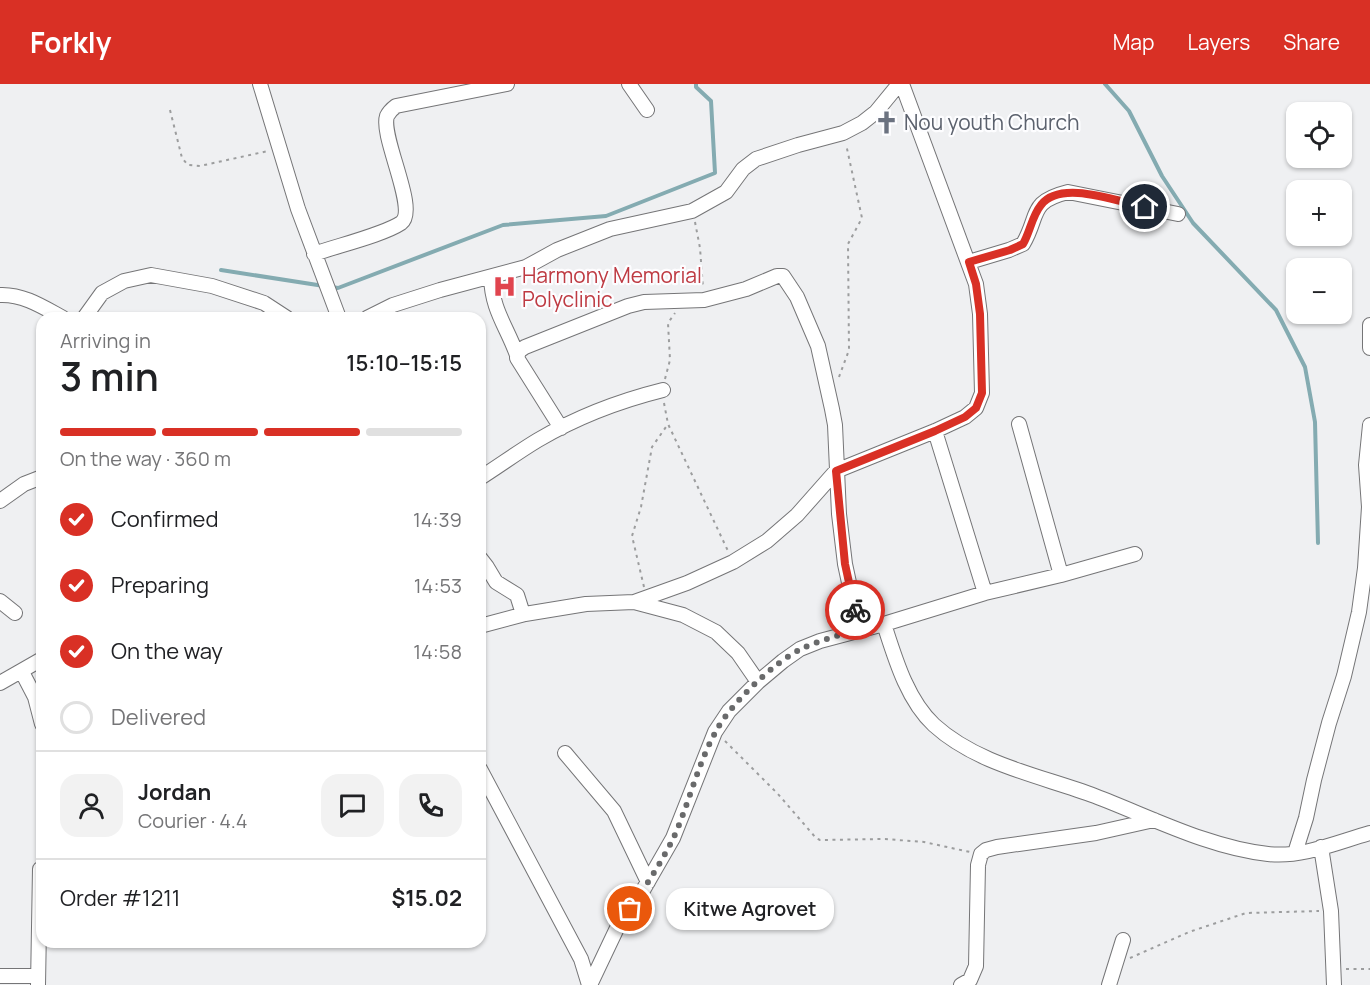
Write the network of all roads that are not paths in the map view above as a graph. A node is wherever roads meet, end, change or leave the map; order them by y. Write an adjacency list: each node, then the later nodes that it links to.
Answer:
1 (260, 84): 7 (street)
2 (507, 84): 7 (street)
3 (629, 84): 5 (street)
4 (901, 84): 8 (street); 9 (street)
5 (647, 110)
6 (1178, 214): 8 (street)
7 (314, 254): 14 (street)
8 (969, 262): 23 (street)
9 (491, 277): 15 (street); 18 (street)
10 (0, 295): 11 (street)
11 (51, 312)
12 (88, 312): 13 (street)
13 (278, 312)
14 (337, 312)
15 (379, 312)
16 (1370, 325): 17 (street)
17 (1370, 348)
18 (517, 354): 22 (street); 25 (street)
19 (663, 390): 22 (street)
20 (1019, 424): 31 (street)
21 (1370, 425): 24 (street)
22 (561, 428): 26 (street)
23 (935, 431): 25 (street); 32 (street)
24 (1368, 466): 50 (street)
25 (836, 471): 34 (street); 39 (street)
26 (486, 474)
27 (36, 479): 28 (street)
28 (0, 501)
29 (1135, 554): 31 (street)
30 (486, 567): 36 (street)
31 (1061, 575): 32 (street)
32 (985, 593): 38 (street)
33 (0, 601): 35 (street)
34 (634, 602): 36 (street); 42 (street)
35 (15, 613)
36 (523, 614): 37 (street)
37 (486, 624)
38 (884, 624): 39 (street); 47 (street)
39 (859, 629): 42 (street)
40 (36, 663): 41 (street)
41 (22, 672): 43 (street); 44 (street)
42 (758, 682): 51 (street)
43 (0, 683)
44 (36, 701)
45 (565, 753): 51 (street)
46 (486, 780): 56 (street)
47 (1154, 820): 50 (street); 57 (street)
48 (1370, 833): 49 (street)
49 (1321, 847): 50 (street); 59 (street)
50 (1295, 853)
51 (648, 882): 56 (street)
52 (1123, 940): 58 (street)
53 (39, 948): 55 (street)
54 (0, 976): 55 (street)
55 (38, 981)
56 (590, 985)
57 (961, 985)
58 (1109, 985)
59 (1334, 985)

